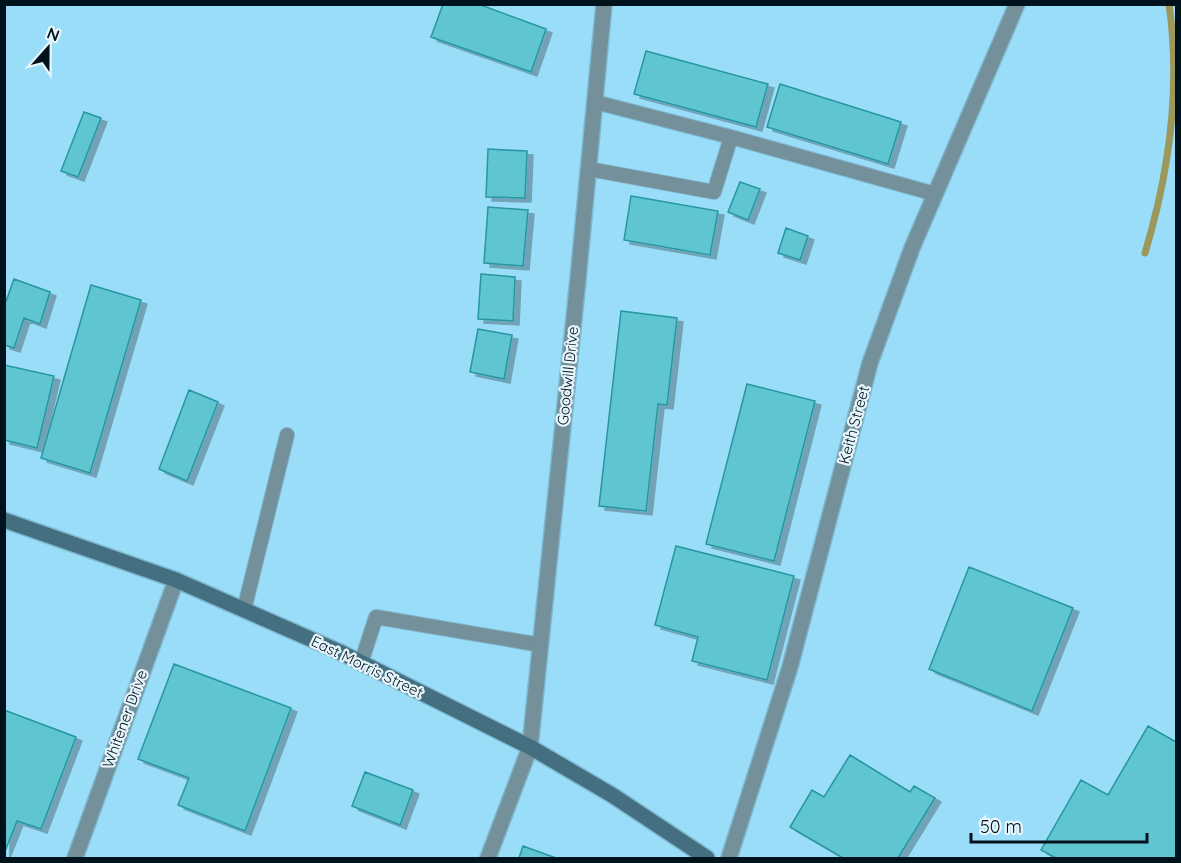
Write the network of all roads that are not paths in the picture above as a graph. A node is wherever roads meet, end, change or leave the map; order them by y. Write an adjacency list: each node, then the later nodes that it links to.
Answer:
1 (604, 4): 3 (street, Goodwill Drive)
2 (1017, 4): 6 (street, Keith Street)
3 (595, 102): 4 (lane); 5 (street, Goodwill Drive)
4 (731, 137): 5 (lane); 6 (lane)
5 (589, 169): 11 (street, Goodwill Drive)
6 (934, 194): 17 (street, Keith Street)
7 (287, 435): 10 (lane)
8 (4, 520): 9 (main road, East Morris Street)
9 (176, 580): 10 (main road, East Morris Street); 14 (street, Whitener Drive)
10 (244, 610): 12 (main road, East Morris Street)
11 (541, 645): 12 (lane); 13 (street, Goodwill Drive)
12 (361, 663): 13 (main road, East Morris Street)
13 (530, 747): 15 (street, Goodwill Drive); 16 (main road, East Morris Street)
14 (75, 858)
15 (488, 858)
16 (707, 858)
17 (729, 858)

